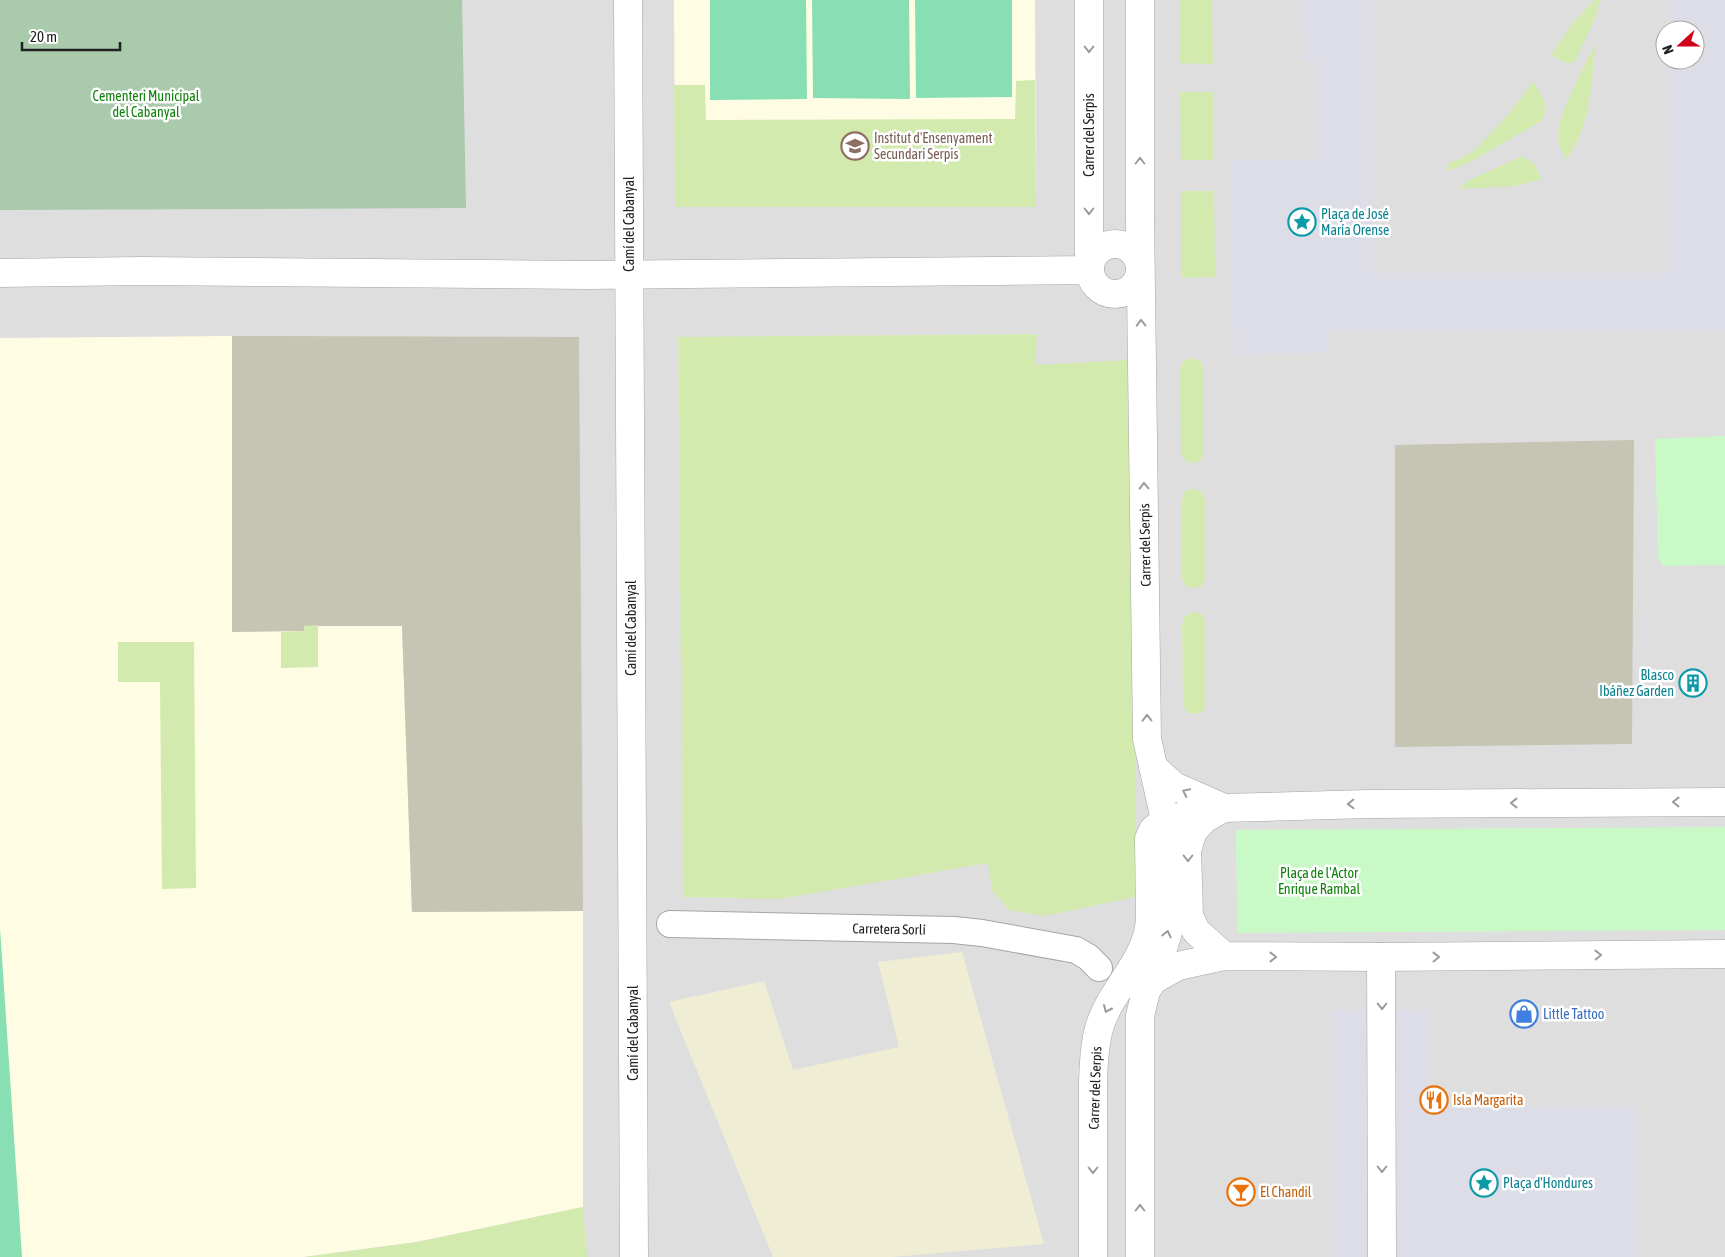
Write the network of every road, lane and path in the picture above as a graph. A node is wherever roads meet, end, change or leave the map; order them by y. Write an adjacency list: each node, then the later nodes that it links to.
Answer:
1 (628, 0): 7 (street, Camí del Cabanyal)
2 (1089, 0): 5 (street, Carrer del Serpis, one-way to 5)
3 (1140, 0): 4 (street, Carrer del Serpis, one-way to 3)
4 (1141, 269): 5 (street, Carrer del Serpis); 5 (street, Carrer del Serpis); 8 (street, Carrer del Serpis, one-way to 4)
5 (1089, 270): 7 (street)
6 (0, 273): 7 (street)
7 (629, 274): 18 (street, Camí del Cabanyal)
8 (1153, 766): 10 (street, one-way to 8); 11 (street, Carrer del Serpis)
9 (1725, 802): 10 (street, one-way to 10)
10 (1224, 808): 11 (street); 14 (street, one-way to 14)
11 (1165, 820): 17 (street, Carrer del Serpis, one-way to 11); 19 (street, Carrer del Serpis, one-way to 19)
12 (670, 924): 16 (street, Carretera Sorlí)
13 (1725, 954): 15 (street, one-way to 13)
14 (1224, 956): 15 (street, one-way to 15); 17 (street)
15 (1381, 958): 21 (street, one-way to 21)
16 (1099, 968)
17 (1153, 980): 20 (street, Carrer del Serpis, one-way to 17)
18 (634, 1257)
19 (1093, 1257)
20 (1140, 1257)
21 (1382, 1257)

